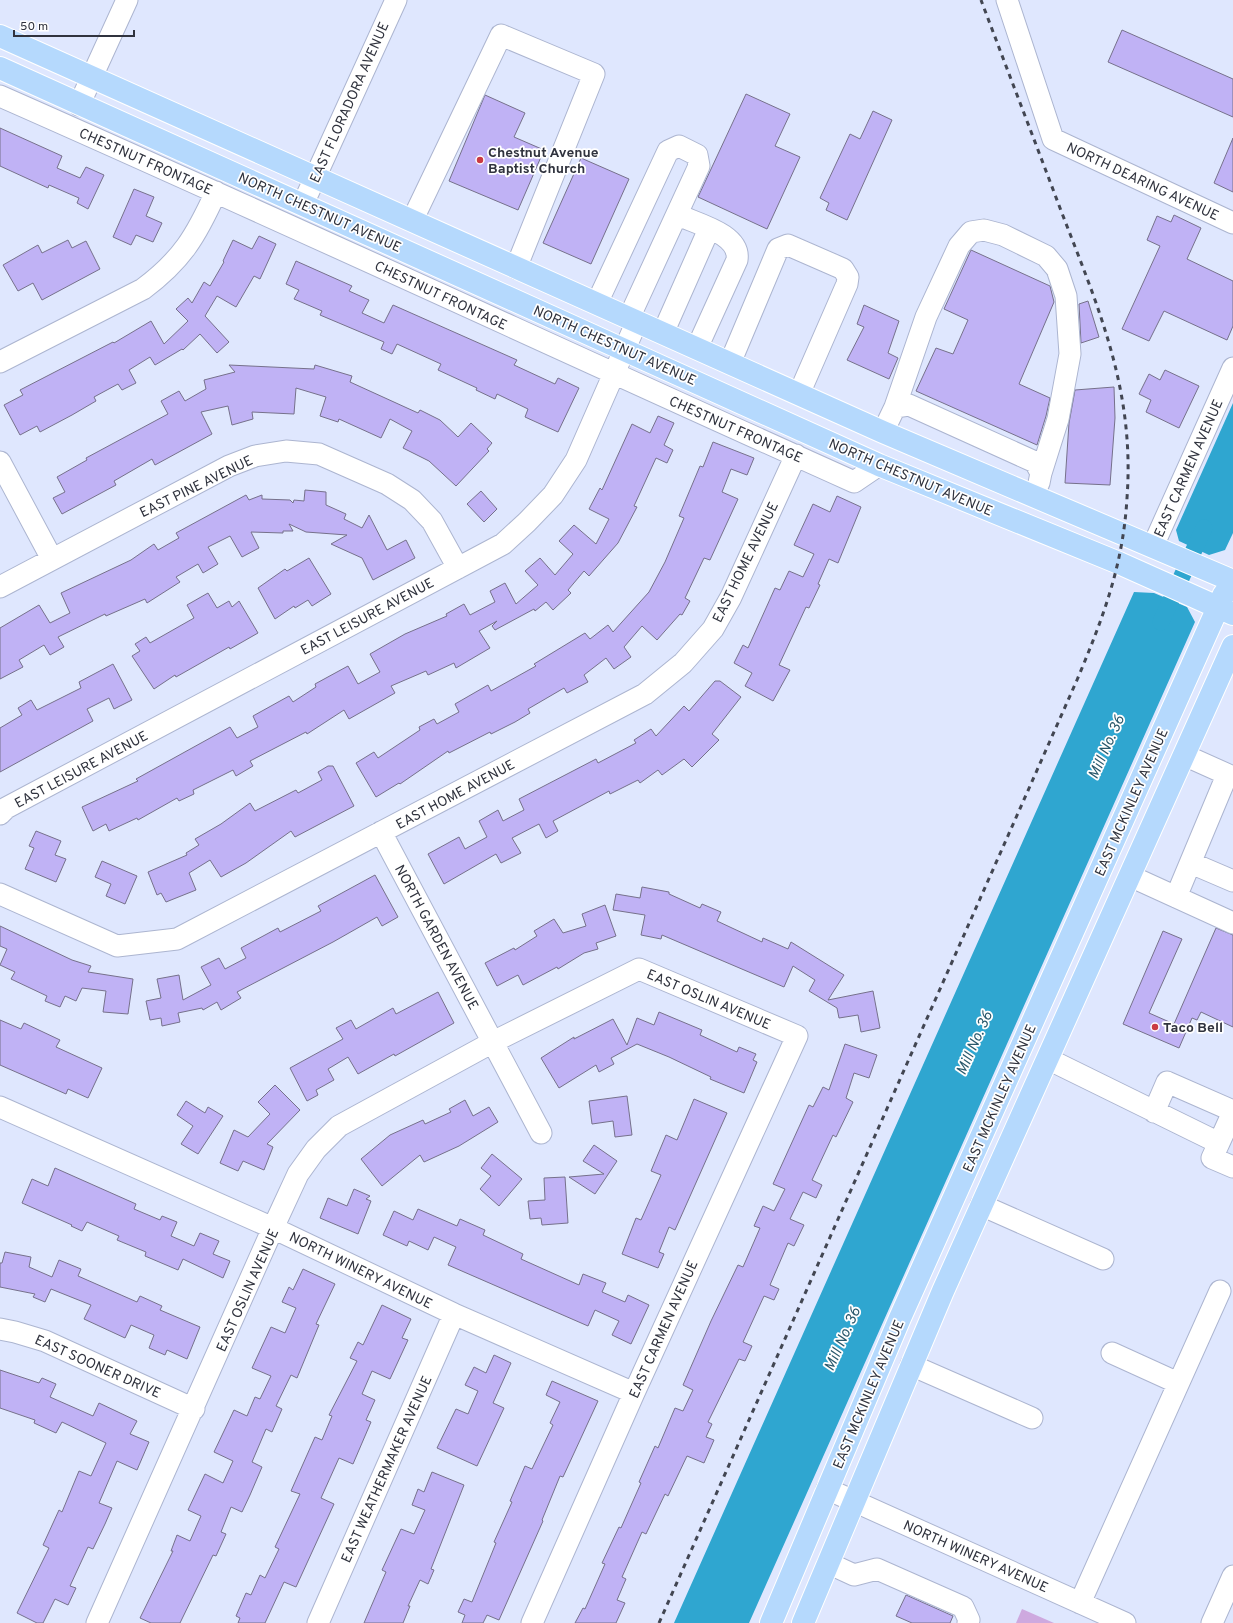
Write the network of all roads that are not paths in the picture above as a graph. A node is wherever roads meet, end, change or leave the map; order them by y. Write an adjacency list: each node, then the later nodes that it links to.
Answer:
1 (127, 0): 6 (street)
2 (396, 0): 9 (street, EAST FLORADORA AVENUE)
3 (1007, 0): 14 (street, NORTH DEARING AVENUE)
4 (0, 36): 6 (main road, NORTH CHESTNUT AVENUE)
5 (0, 68): 8 (main road, NORTH CHESTNUT AVENUE)
6 (92, 78): 8 (street); 9 (main road, NORTH CHESTNUT AVENUE)
7 (0, 96): 10 (street, CHESTNUT FRONTAGE)
8 (79, 105): 11 (main road, NORTH CHESTNUT AVENUE)
9 (315, 178): 11 (street, EAST FLORADORA AVENUE); 13 (main road, NORTH CHESTNUT AVENUE)
10 (216, 192): 22 (street); 25 (street, CHESTNUT FRONTAGE)
11 (303, 204): 21 (main road, NORTH CHESTNUT AVENUE)
12 (678, 215): 15 (street); 17 (street, EAST LEISURE AVENUE); 18 (street, EAST LEISURE AVENUE)
13 (412, 221): 16 (main road, NORTH CHESTNUT AVENUE); 16 (street)
14 (1233, 222)
15 (709, 229): 19 (street); 20 (street)
16 (516, 268): 17 (main road, NORTH CHESTNUT AVENUE)
17 (596, 303): 18 (main road, NORTH CHESTNUT AVENUE)
18 (633, 320): 19 (main road, NORTH CHESTNUT AVENUE); 21 (street, EAST LEISURE AVENUE)
19 (663, 333): 20 (main road, NORTH CHESTNUT AVENUE)
20 (697, 348): 23 (main road, NORTH CHESTNUT AVENUE)
21 (625, 349): 25 (street, EAST LEISURE AVENUE); 28 (main road, NORTH CHESTNUT AVENUE)
22 (0, 362)
23 (730, 363): 26 (main road, NORTH CHESTNUT AVENUE); 26 (street)
24 (1233, 368): 35 (street, EAST CARMEN AVENUE)
25 (614, 374): 30 (street, CHESTNUT FRONTAGE); 38 (street, EAST LEISURE AVENUE)
26 (799, 394): 29 (main road, NORTH CHESTNUT AVENUE)
27 (895, 407): 29 (street); 33 (street); 33 (street)
28 (787, 423): 29 (main road); 32 (main road, NORTH CHESTNUT AVENUE)
29 (883, 432): 34 (main road, NORTH CHESTNUT AVENUE)
30 (796, 455): 32 (street, CHESTNUT FRONTAGE); 47 (street, EAST HOME AVENUE)
31 (0, 462): 37 (street)
32 (879, 465): 36 (main road, NORTH CHESTNUT AVENUE)
33 (1041, 473): 34 (street)
34 (1034, 496): 35 (main road, NORTH CHESTNUT AVENUE)
35 (1153, 546): 36 (main road); 39 (main road, NORTH CHESTNUT AVENUE)
36 (1104, 557): 41 (main road, NORTH CHESTNUT AVENUE)
37 (52, 559): 38 (street, EAST PINE AVENUE); 40 (street, EAST PINE AVENUE)
38 (458, 568): 46 (street, EAST LEISURE AVENUE)
39 (1232, 579): 41 (main road, EAST MCKINLEY AVENUE)
40 (0, 587)
41 (1226, 611): 45 (main road, EAST MCKINLEY AVENUE)
42 (1233, 646): 43 (main road, EAST MCKINLEY AVENUE)
43 (1184, 755): 44 (street); 49 (main road, EAST MCKINLEY AVENUE)
44 (1230, 776): 48 (street)
45 (1132, 801): 56 (main road); 75 (main road, EAST MCKINLEY AVENUE)
46 (0, 814)
47 (381, 832): 51 (street, EAST HOME AVENUE); 55 (street, NORTH GARDEN AVENUE)
48 (1191, 863): 50 (street); 52 (street)
49 (1130, 876): 52 (street); 56 (main road, EAST MCKINLEY AVENUE)
50 (1233, 881)
51 (0, 894)
52 (1176, 897): 53 (street)
53 (1233, 923)
54 (797, 1036): 55 (street, EAST OSLIN AVENUE); 72 (street, EAST CARMEN AVENUE)
55 (493, 1042): 60 (street); 64 (street, EAST OSLIN AVENUE)
56 (1048, 1059): 58 (street); 63 (main road, EAST MCKINLEY AVENUE)
57 (0, 1107): 64 (street, NORTH WINERY AVENUE)
58 (1154, 1112): 59 (street); 61 (street)
59 (1233, 1112): 61 (street)
60 (540, 1133)
61 (1219, 1143): 62 (street)
62 (1233, 1167)
63 (981, 1205): 65 (street); 70 (main road, EAST MCKINLEY AVENUE)
64 (273, 1228): 67 (street, NORTH WINERY AVENUE); 73 (street, EAST OSLIN AVENUE)
65 (1103, 1259)
66 (1220, 1291): 71 (street)
67 (454, 1314): 72 (street, NORTH WINERY AVENUE); 81 (street, EAST WEATHERMAKER AVENUE)
68 (0, 1329): 73 (street, EAST SOONER DRIVE)
69 (1112, 1354): 71 (street)
70 (911, 1365): 74 (street); 76 (main road, EAST MCKINLEY AVENUE)
71 (1178, 1383): 79 (street)
72 (634, 1393): 82 (street, EAST CARMEN AVENUE)
73 (194, 1409): 80 (street, EAST OSLIN AVENUE)
74 (1032, 1418)
75 (827, 1489): 76 (street, NORTH WINERY AVENUE); 83 (main road, EAST MCKINLEY AVENUE)
76 (854, 1501): 77 (main road, EAST MCKINLEY AVENUE); 79 (street, NORTH WINERY AVENUE)
77 (828, 1563): 84 (main road, EAST MCKINLEY AVENUE); 85 (street)
78 (1233, 1576): 87 (street)
79 (1080, 1602): 86 (street, NORTH WINERY AVENUE)
80 (97, 1623)
81 (318, 1623)
82 (532, 1623)
83 (771, 1623)
84 (803, 1623)
85 (968, 1623)
86 (1125, 1623)
87 (1212, 1623)

